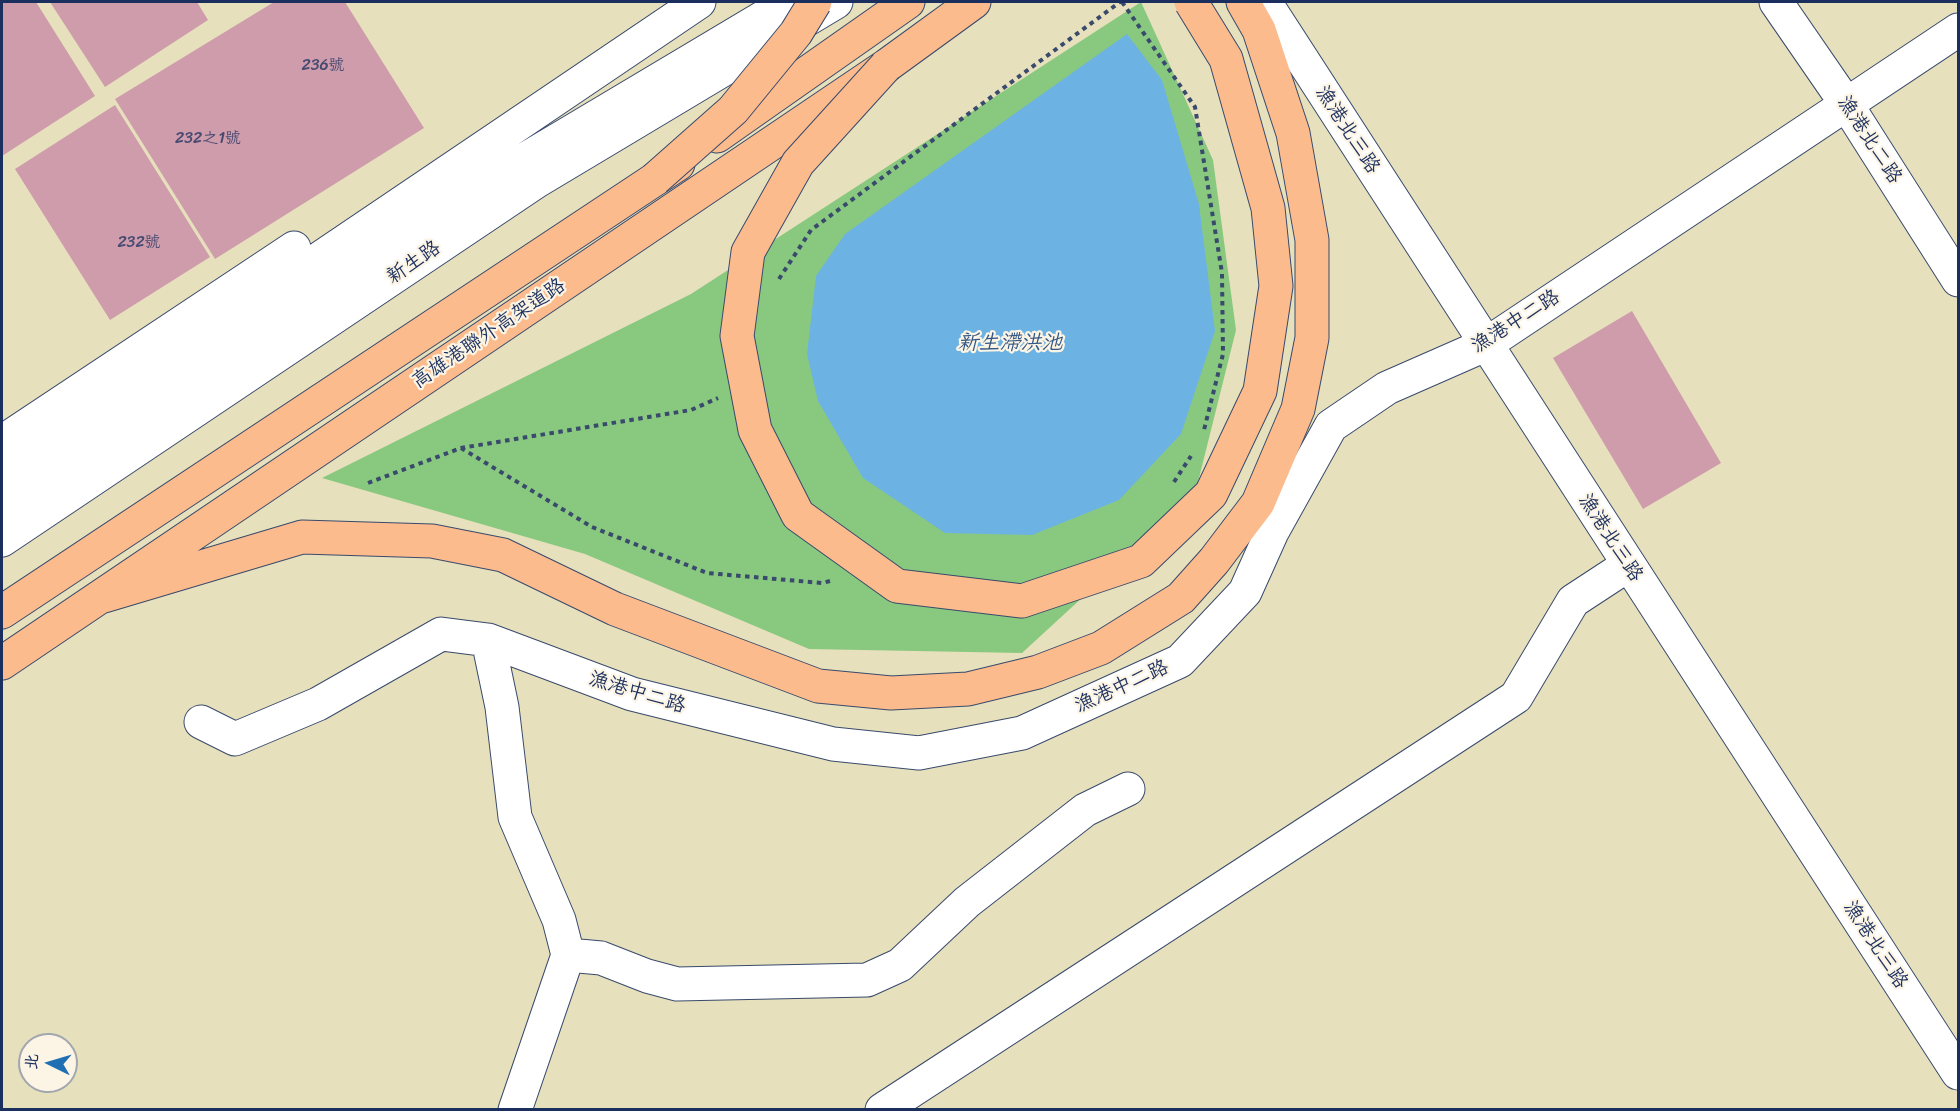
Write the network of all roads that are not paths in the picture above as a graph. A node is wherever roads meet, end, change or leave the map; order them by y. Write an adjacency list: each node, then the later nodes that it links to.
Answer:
1 (665, 2): 19 (street)
2 (699, 2): 20 (street)
3 (789, 2): 20 (street, 新生路)
4 (815, 2): 15 (highway, bridge)
5 (836, 2): 20 (street, 新生路)
6 (908, 2): 15 (highway, 高雄港聯外高架道路, bridge)
7 (974, 2): 13 (highway, 高雄港聯外高架道路)
8 (1191, 2): 13 (highway, bridge)
9 (1243, 2): 22 (highway)
10 (1265, 2): 18 (street, 漁港北三路)
11 (1776, 2): 14 (street, 漁港北二路)
12 (1959, 30): 14 (street, 漁港中二路)
13 (886, 66): 22 (highway, 高雄港聯外高架道路, bridge)
14 (1847, 105): 16 (street, 漁港北二路); 18 (street, 漁港中二路)
15 (655, 180): 23 (highway, 高雄港聯外高架道路)
16 (1949, 245): 17 (street, 漁港北二路)
17 (1959, 280)
18 (1485, 345): 21 (street, 漁港北三路); 24 (street, 漁港中二路)
19 (2, 442)
20 (5, 508)
21 (1628, 565): 29 (street, 漁港北三路); 31 (street)
22 (104, 596): 25 (highway, 高雄港聯外高架道路)
23 (2, 612)
24 (488, 640): 26 (street, 漁港中二路); 28 (street)
25 (2, 663)
26 (201, 722)
27 (1128, 789): 28 (street)
28 (568, 955): 30 (street)
29 (1959, 1073)
30 (514, 1110)
31 (882, 1110)

